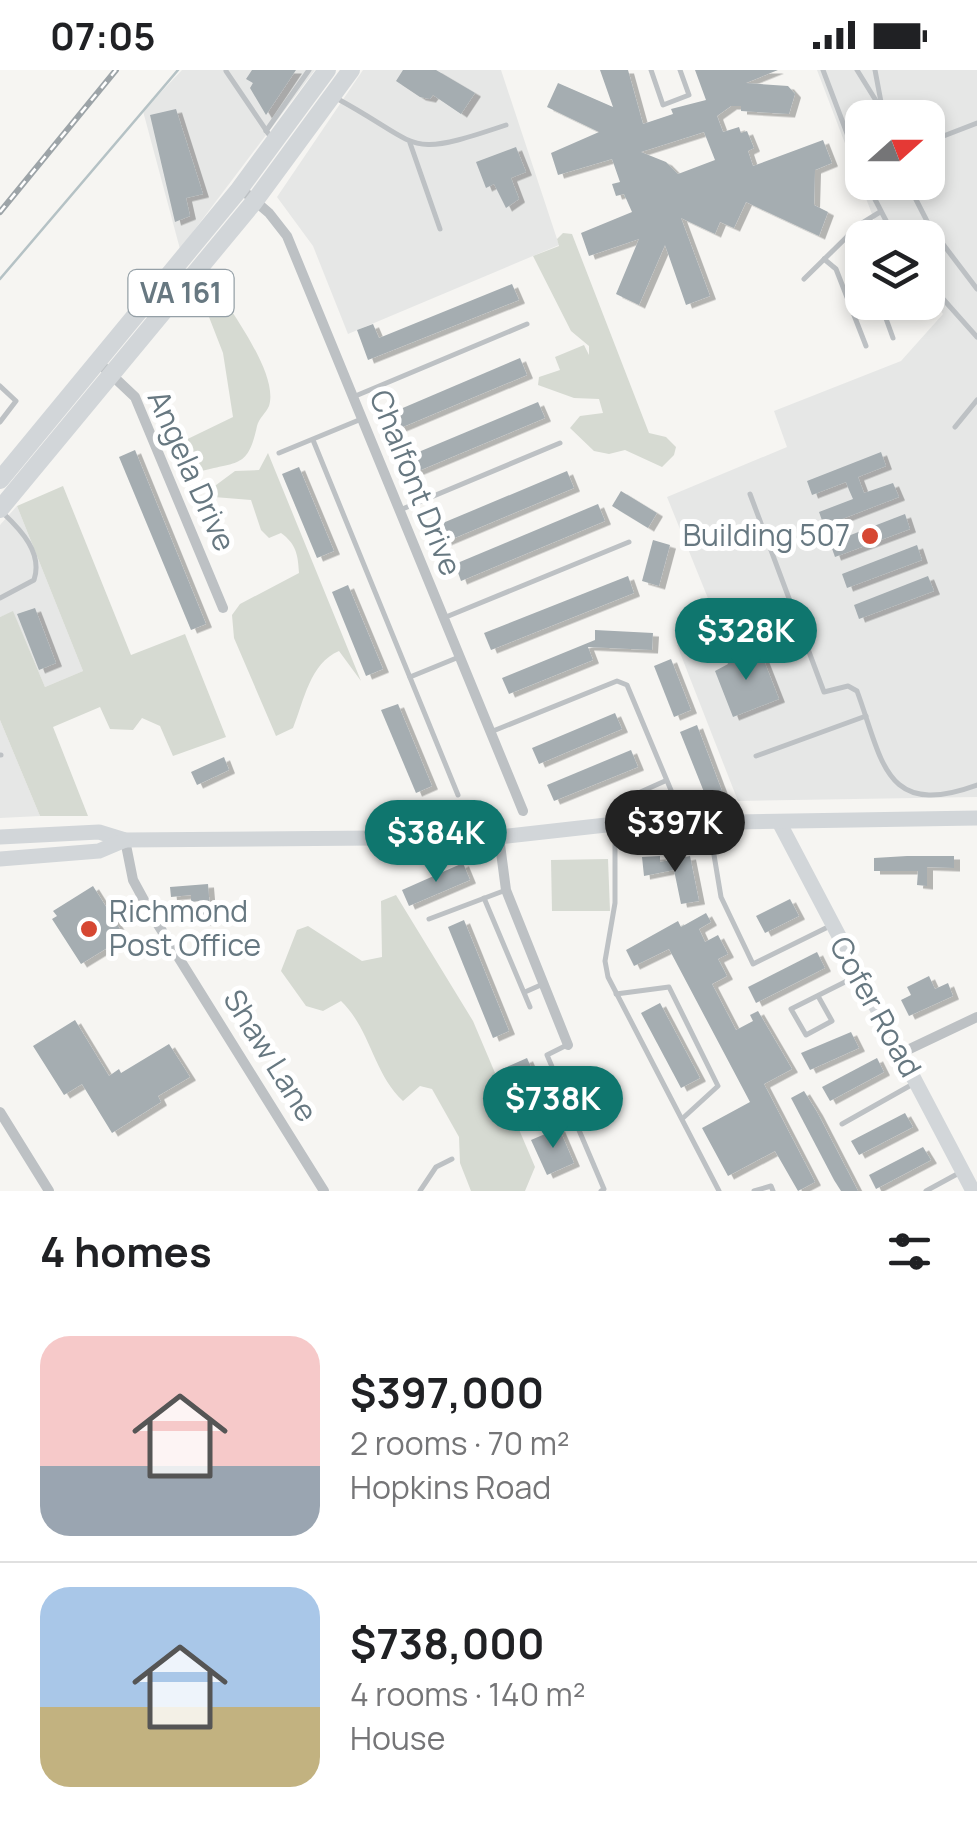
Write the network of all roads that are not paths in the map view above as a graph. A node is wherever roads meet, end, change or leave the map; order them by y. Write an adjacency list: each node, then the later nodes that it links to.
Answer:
1 (309, 70): 17 (lane)
2 (327, 70): 17 (main road, VA 161)
3 (351, 70): 10 (main road, VA 161)
4 (651, 70): 5 (lane)
5 (680, 70)
6 (823, 70): 15 (lane)
7 (857, 70): 11 (lane)
8 (875, 70): 12 (lane)
9 (226, 71): 17 (lane)
10 (334, 96): 18 (lane); 19 (main road, VA 161)
11 (874, 100)
12 (880, 100)
13 (977, 122): 16 (lane)
14 (506, 125): 18 (lane)
15 (845, 126)
16 (945, 135)
17 (271, 137): 19 (lane); 20 (main road, VA 161)
18 (410, 143): 27 (lane)
19 (291, 155): 23 (main road, VA 161)
20 (240, 188): 23 (street, Chalfont Drive); 38 (main road, VA 161)
21 (874, 200): 24 (lane)
22 (916, 200): 31 (lane)
23 (256, 201): 38 (main road, VA 161); 40 (street, Chalfont Drive)
24 (880, 212): 25 (lane); 26 (lane)
25 (869, 220)
26 (885, 220)
27 (440, 229)
28 (845, 238): 29 (lane)
29 (824, 259): 30 (lane); 37 (lane)
30 (804, 279)
31 (977, 289)
32 (945, 301): 35 (lane)
33 (886, 320): 36 (lane)
34 (527, 324): 40 (lane)
35 (977, 337)
36 (892, 338)
37 (866, 346)
38 (107, 370): 48 (main road, VA 161); 50 (main road, VA 161); 54 (street, Angela Drive)
39 (0, 386): 43 (lane)
40 (353, 397): 42 (street, Chalfont Drive)
41 (977, 400): 44 (lane)
42 (362, 419): 45 (lane); 51 (street, Chalfont Drive)
43 (0, 422)
44 (955, 427)
45 (312, 440): 47 (lane); 57 (lane)
46 (560, 443): 51 (lane)
47 (279, 453)
48 (0, 480)
49 (750, 494): 58 (lane)
50 (0, 510): 53 (lane)
51 (400, 510): 55 (street, Chalfont Drive)
52 (630, 542): 55 (lane)
53 (0, 598)
54 (223, 608)
55 (444, 618): 56 (street, Chalfont Drive)
56 (460, 657): 57 (lane); 59 (street, Chalfont Drive)
57 (410, 677): 63 (lane)
58 (866, 716): 60 (lane); 62 (lane)
59 (490, 732): 61 (lane); 66 (street, Chalfont Drive)
60 (756, 756)
61 (665, 781): 64 (lane); 65 (lane)
62 (977, 785)
63 (458, 795)
64 (673, 795)
65 (627, 798)
66 (523, 811)
67 (977, 818): 69 (main road)
68 (709, 822): 69 (main road); 70 (main road); 78 (lane)
69 (779, 822): 78 (main road, Cofer Road)
70 (615, 824): 72 (main road); 82 (lane)
71 (0, 837): 73 (main road)
72 (499, 837): 73 (main road); 75 (street)
73 (124, 840): 74 (main road); 95 (street, Shaw Lane)
74 (0, 859)
75 (506, 890): 76 (lane); 80 (street)
76 (484, 898): 77 (lane); 81 (lane)
77 (428, 919)
78 (830, 926): 79 (main road, Cofer Road)
79 (857, 976): 83 (lane); 87 (main road, Cofer Road)
80 (544, 984): 81 (lane); 86 (street)
81 (525, 992): 84 (lane)
82 (616, 994): 90 (lane); 90 (lane)
83 (818, 996): 83 (lane)
84 (530, 1007)
85 (977, 1017): 87 (street)
86 (568, 1045): 97 (lane)
87 (899, 1054): 88 (main road, Cofer Road)
88 (916, 1082): 91 (lane); 93 (main road, Cofer Road)
89 (0, 1112): 94 (street)
90 (682, 1118): 98 (lane)
91 (842, 1124)
92 (452, 1160): 96 (lane)
93 (962, 1171): 101 (lane); 102 (main road, Cofer Road)
94 (49, 1191)
95 (324, 1191)
96 (420, 1191)
97 (600, 1191)
98 (719, 1191)
99 (754, 1191): 100 (lane)
100 (773, 1191)
101 (926, 1191)
102 (973, 1191)

